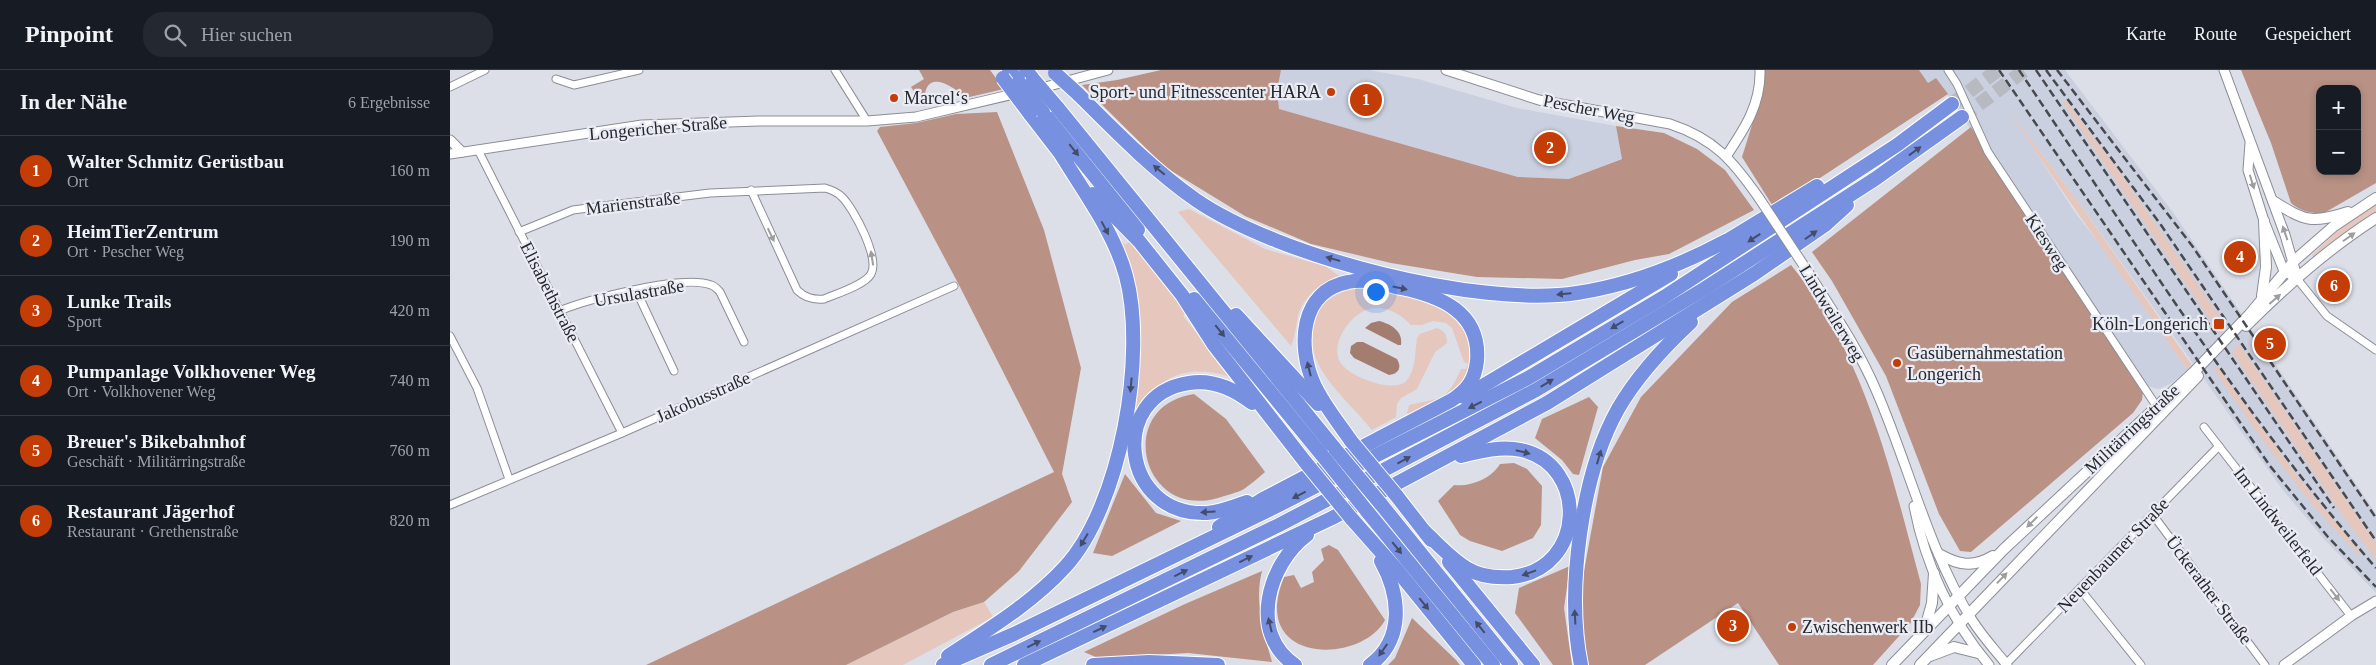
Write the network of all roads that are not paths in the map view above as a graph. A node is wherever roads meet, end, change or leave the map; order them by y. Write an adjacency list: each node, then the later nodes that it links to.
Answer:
1 (485, 70): 13 (street)
2 (635, 70): 12 (street)
3 (835, 70): 17 (street)
4 (1108, 70): 17 (street)
5 (1446, 70): 24 (street, Pescher Weg)
6 (1760, 70): 24 (street)
7 (1948, 70): 48 (street, Kiesweg)
8 (2224, 70): 19 (street)
9 (1054, 71): 34 (highway, one-way to 9, bridge)
10 (1003, 73): 11 (highway); 15 (highway, bridge)
11 (1026, 77): 15 (highway, bridge); 36 (highway, bridge)
12 (556, 79)
13 (450, 87)
14 (1952, 104): 20 (highway)
15 (1036, 113): 25 (highway); 88 (highway, one-way to 88, bridge)
16 (1962, 117): 26 (highway, one-way to 16)
17 (867, 121): 21 (street, Longericher Straße)
18 (450, 140): 22 (street)
19 (2250, 143): 29 (street); 32 (street, one-way to 32)
20 (1897, 144): 34 (highway); 66 (highway, one-way to 66)
21 (478, 150): 22 (street, Longericher Straße); 33 (street, Elisabethstraße)
22 (462, 152): 23 (street, Longericher Straße)
23 (450, 154)
24 (1728, 155): 58 (street, Lindweilerweg, bridge)
25 (1062, 156): 50 (highway); 79 (highway, one-way to 79)
26 (1875, 179): 41 (highway, one-way to 26); 81 (highway, one-way to 26)
27 (751, 190): 27 (street, Marienstraße, one-way to 27); 33 (street, Marienstraße)
28 (2376, 198): 30 (main road, Militärringstraße)
29 (2273, 201): 30 (main road); 35 (street, one-way to 29)
30 (2356, 210): 35 (main road, Militärringstraße)
31 (2376, 218): 38 (main road, Militärringstraße, one-way to 31)
32 (2264, 221): 37 (street); 42 (main road)
33 (519, 232): 43 (street, Elisabethstraße)
34 (1726, 241): 53 (highway)
35 (2294, 261): 37 (main road, Militärringstraße); 38 (street)
36 (1186, 265): 52 (highway); 89 (highway, one-way to 36, bridge)
37 (2284, 271): 38 (street); 42 (main road, Militärringstraße)
38 (2298, 280): 46 (street); 72 (main road, Militärringstraße, one-way to 38)
39 (954, 286): 51 (street, Jakobusstraße)
40 (636, 290): 43 (street, Ursulastraße); 45 (street, Ursulastraße); 47 (street)
41 (1726, 292): 55 (highway); 91 (highway, one-way to 41)
42 (2262, 297): 48 (main road, Militärringstraße)
43 (559, 311): 51 (street, Elisabethstraße)
44 (450, 336): 57 (street)
45 (744, 342)
46 (2376, 350)
47 (674, 371)
48 (2157, 407): 64 (main road, Militärringstraße, one-way to 64)
49 (2204, 427): 54 (street, Im Lindweilerfeld)
50 (1278, 428): 56 (highway, one-way to 50); 63 (highway, bridge)
51 (622, 433): 57 (street, Jakobusstraße)
52 (1351, 441): 53 (highway, one-way to 53); 62 (highway, bridge)
53 (1372, 443): 56 (highway)
54 (2219, 446): 60 (street, Neuenbaumer Straße); 73 (street, Im Lindweilerfeld, one-way to 73)
55 (1441, 461): 61 (highway); 62 (highway, one-way to 62)
56 (1303, 478): 66 (highway)
57 (509, 479): 59 (street, Jakobusstraße)
58 (1910, 484): 65 (street, Lindweilerweg); 67 (street, Lindweilerweg)
59 (450, 506)
60 (2153, 515): 68 (street, Neuenbaumer Straße); 95 (street, Ückerather Straße)
61 (1332, 518): 82 (highway, one-way to 61); 85 (highway, one-way to 61)
62 (1425, 532): 90 (highway)
63 (1369, 540): 86 (highway, one-way to 86); 87 (highway, one-way to 87)
64 (2004, 549): 65 (main road); 69 (main road, Militärringstraße)
65 (1939, 554): 69 (street, Lindweilerweg)
66 (1168, 559): 80 (highway)
67 (1934, 573): 70 (street, Lindweilerweg); 75 (main road)
68 (2080, 589): 78 (street, Neuenbaumer Straße); 94 (street)
69 (1959, 595): 70 (main road, Militärringstraße); 72 (street, Lindweilerweg)
70 (1949, 605): 74 (street, Lindweilerweg); 75 (main road, Militärringstraße)
71 (2374, 605): 73 (street)
72 (1968, 613): 74 (main road, Militärringstraße); 78 (street, Lindweilerweg)
73 (2351, 616): 96 (street)
74 (1959, 623): 76 (street, Lindweilerweg); 77 (main road, Militärringstraße)
75 (1925, 629): 92 (main road, Militärringstraße)
76 (1978, 653): 77 (main road); 93 (street, Lindweilerweg)
77 (1923, 661)
78 (2006, 664)
79 (935, 665)
80 (943, 665)
81 (991, 665)
82 (1024, 665)
83 (1093, 665): 84 (highway)
84 (1218, 665)
85 (1295, 665)
86 (1370, 665)
87 (1474, 665)
88 (1493, 665)
89 (1511, 665)
90 (1533, 665)
91 (1581, 665)
92 (1892, 665)
93 (1989, 665)
94 (2141, 665)
95 (2265, 665)
96 (2284, 665)

